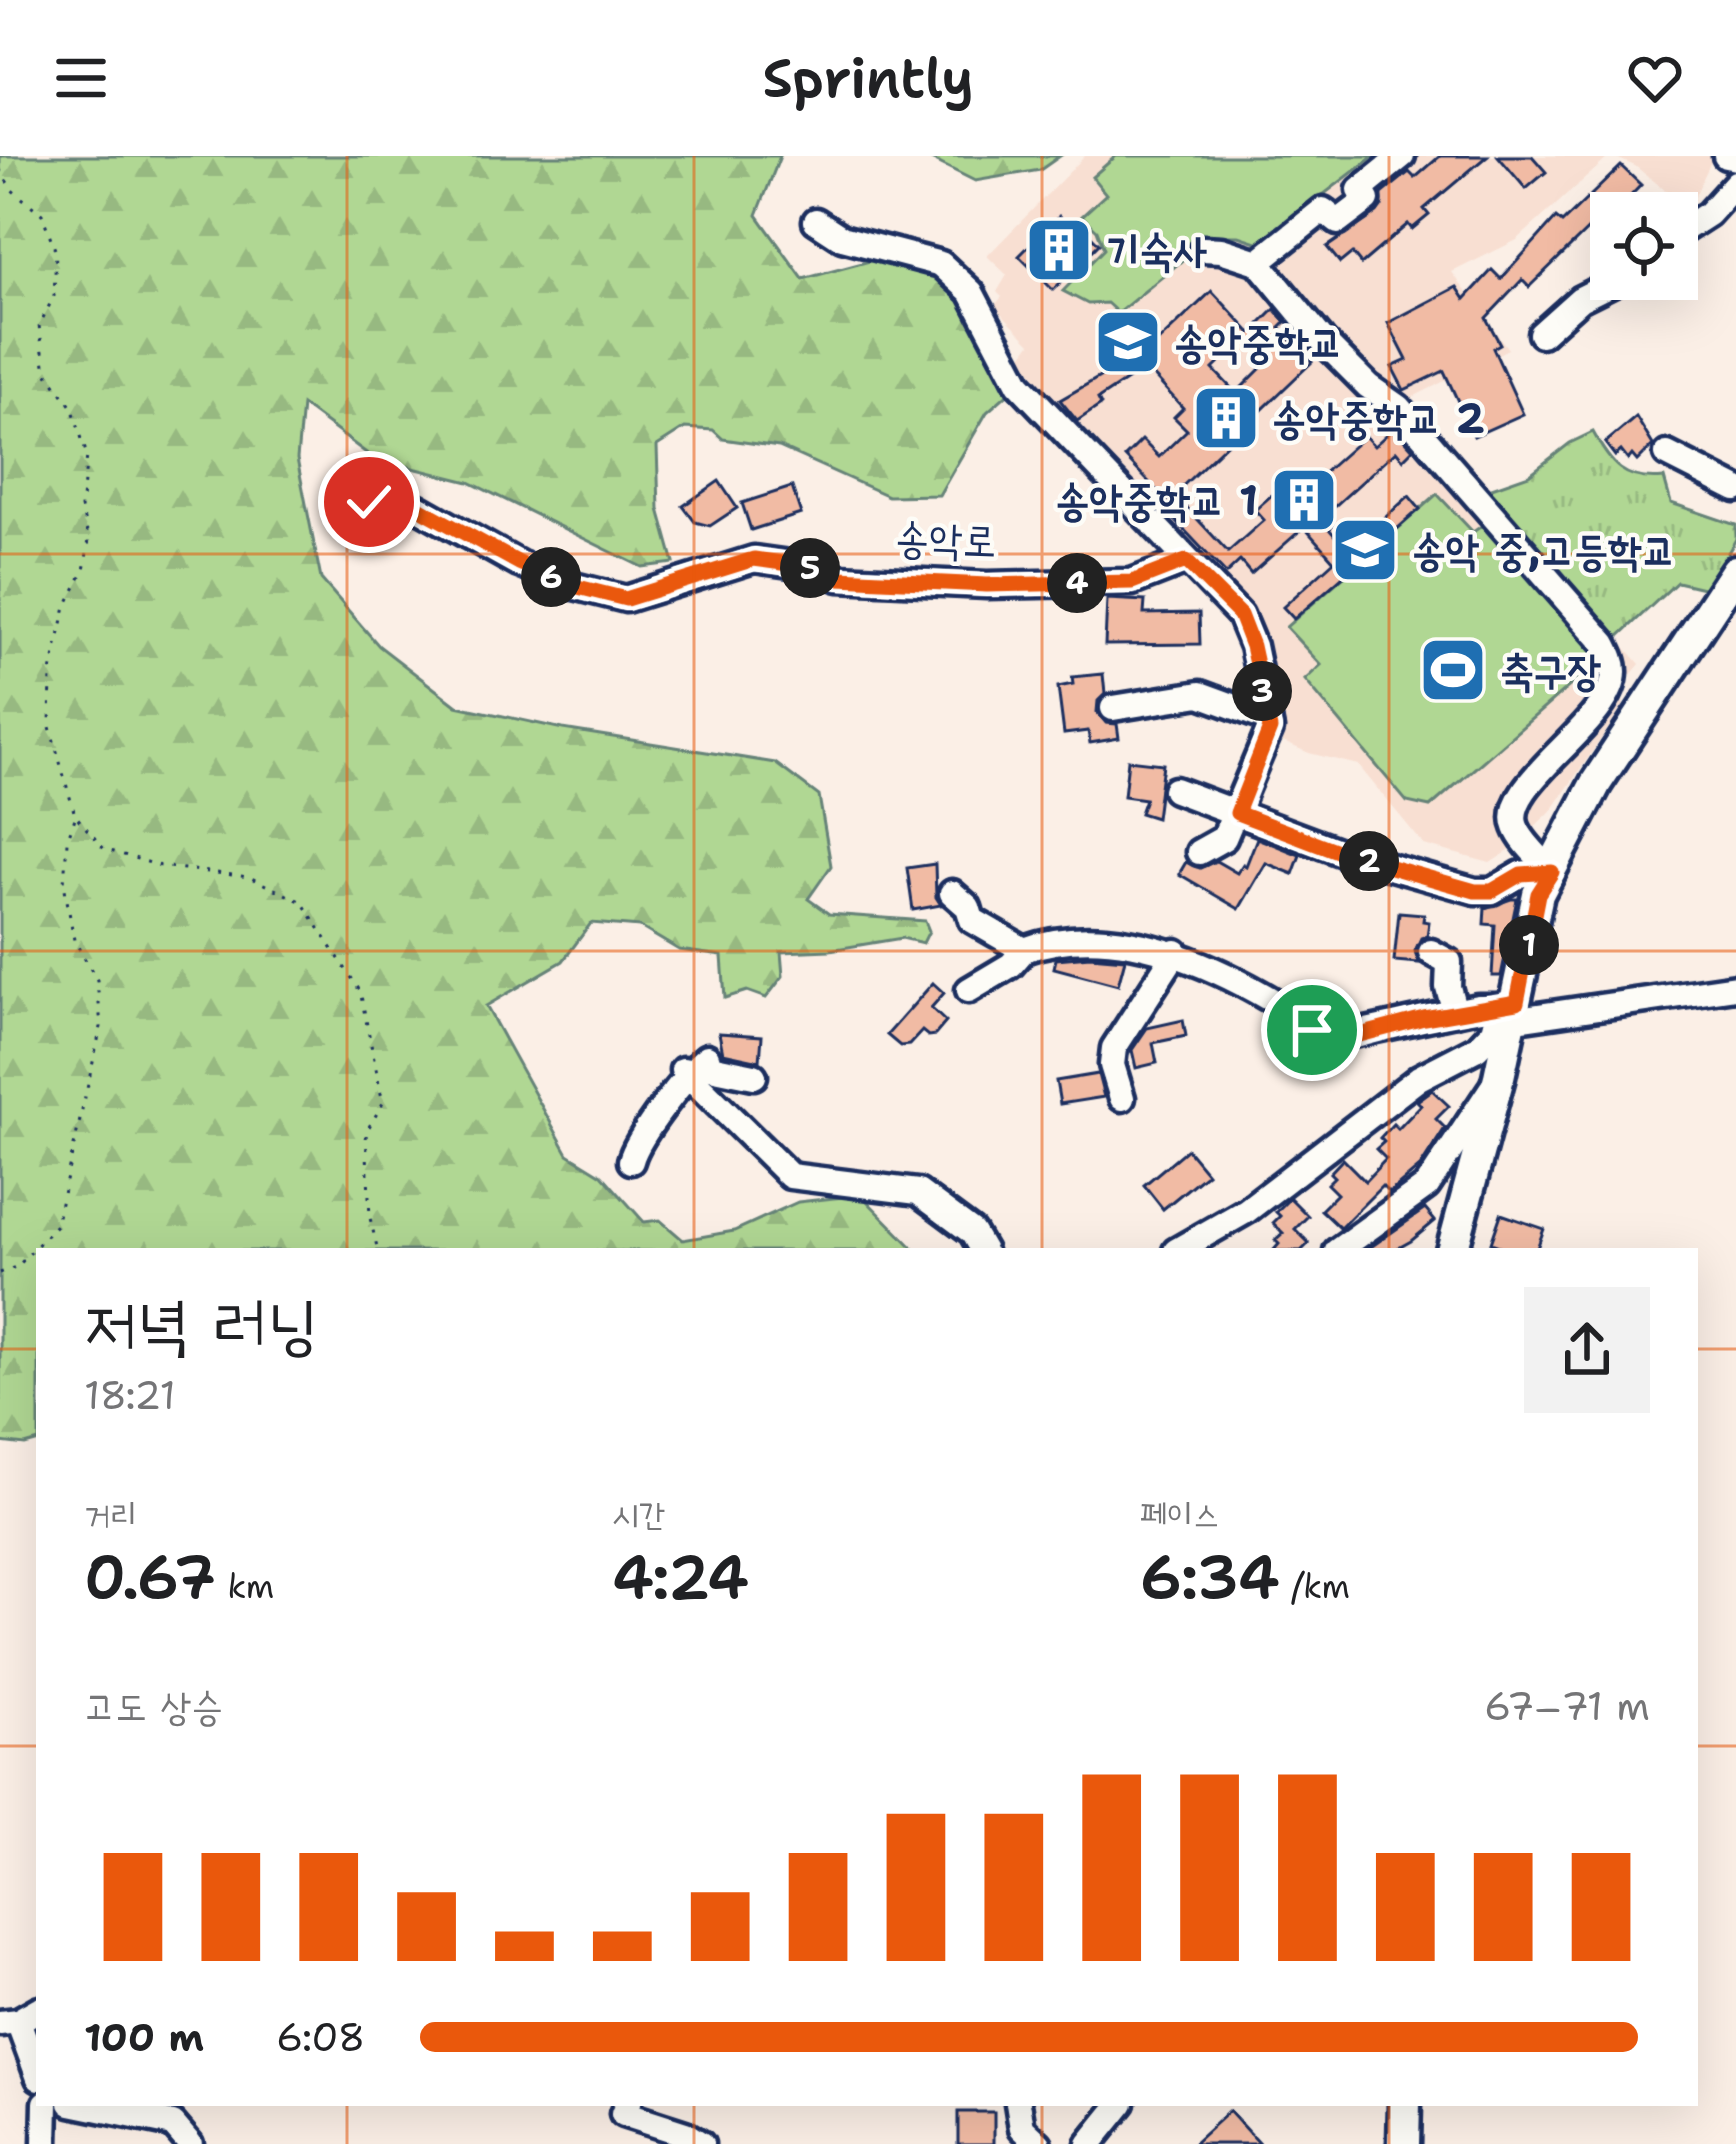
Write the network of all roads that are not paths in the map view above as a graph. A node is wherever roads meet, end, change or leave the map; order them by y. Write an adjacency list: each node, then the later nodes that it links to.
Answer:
1 (1402, 156): 8 (street)
2 (1726, 156): 3 (street)
3 (1736, 158)
4 (1736, 183): 6 (street)
5 (816, 220): 14 (street)
6 (1698, 220)
7 (1203, 249): 8 (street)
8 (1258, 262): 22 (street)
9 (1590, 293): 10 (street)
10 (1541, 334)
11 (1667, 454): 12 (street)
12 (1736, 488)
13 (369, 502): 14 (street, 송악로)
14 (1186, 561): 18 (street)
15 (1736, 571): 22 (main road)
16 (1736, 586): 29 (main road)
17 (1114, 708): 18 (street)
18 (1268, 718): 20 (street)
19 (1175, 790): 20 (street)
20 (1237, 813): 21 (street); 22 (street)
21 (1199, 851)
22 (1552, 872): 29 (main road)
23 (952, 893): 24 (street)
24 (1024, 950): 25 (street); 28 (street)
25 (1176, 952): 30 (street); 34 (street)
26 (1431, 952): 30 (street)
27 (1736, 987): 29 (street)
28 (970, 990)
29 (1513, 1009): 30 (street); 33 (main road); 37 (street); 39 (main road)
30 (1456, 1012)
31 (686, 1072): 32 (street); 35 (street); 36 (street)
32 (754, 1076)
33 (1499, 1077): 38 (street); 40 (main road)
34 (1122, 1098)
35 (632, 1161)
36 (981, 1248)
37 (1181, 1248)
38 (1341, 1248)
39 (1457, 1248)
40 (1457, 1248)
41 (19, 2018): 42 (street)
42 (36, 2069)
43 (46, 2106): 49 (street)
44 (85, 2106): 50 (street)
45 (627, 2106): 51 (street)
46 (1120, 2106): 53 (street)
47 (1409, 2106): 54 (main road)
48 (1013, 2116): 52 (street)
49 (44, 2144)
50 (190, 2144)
51 (701, 2144)
52 (1039, 2144)
53 (1089, 2144)
54 (1408, 2144)

